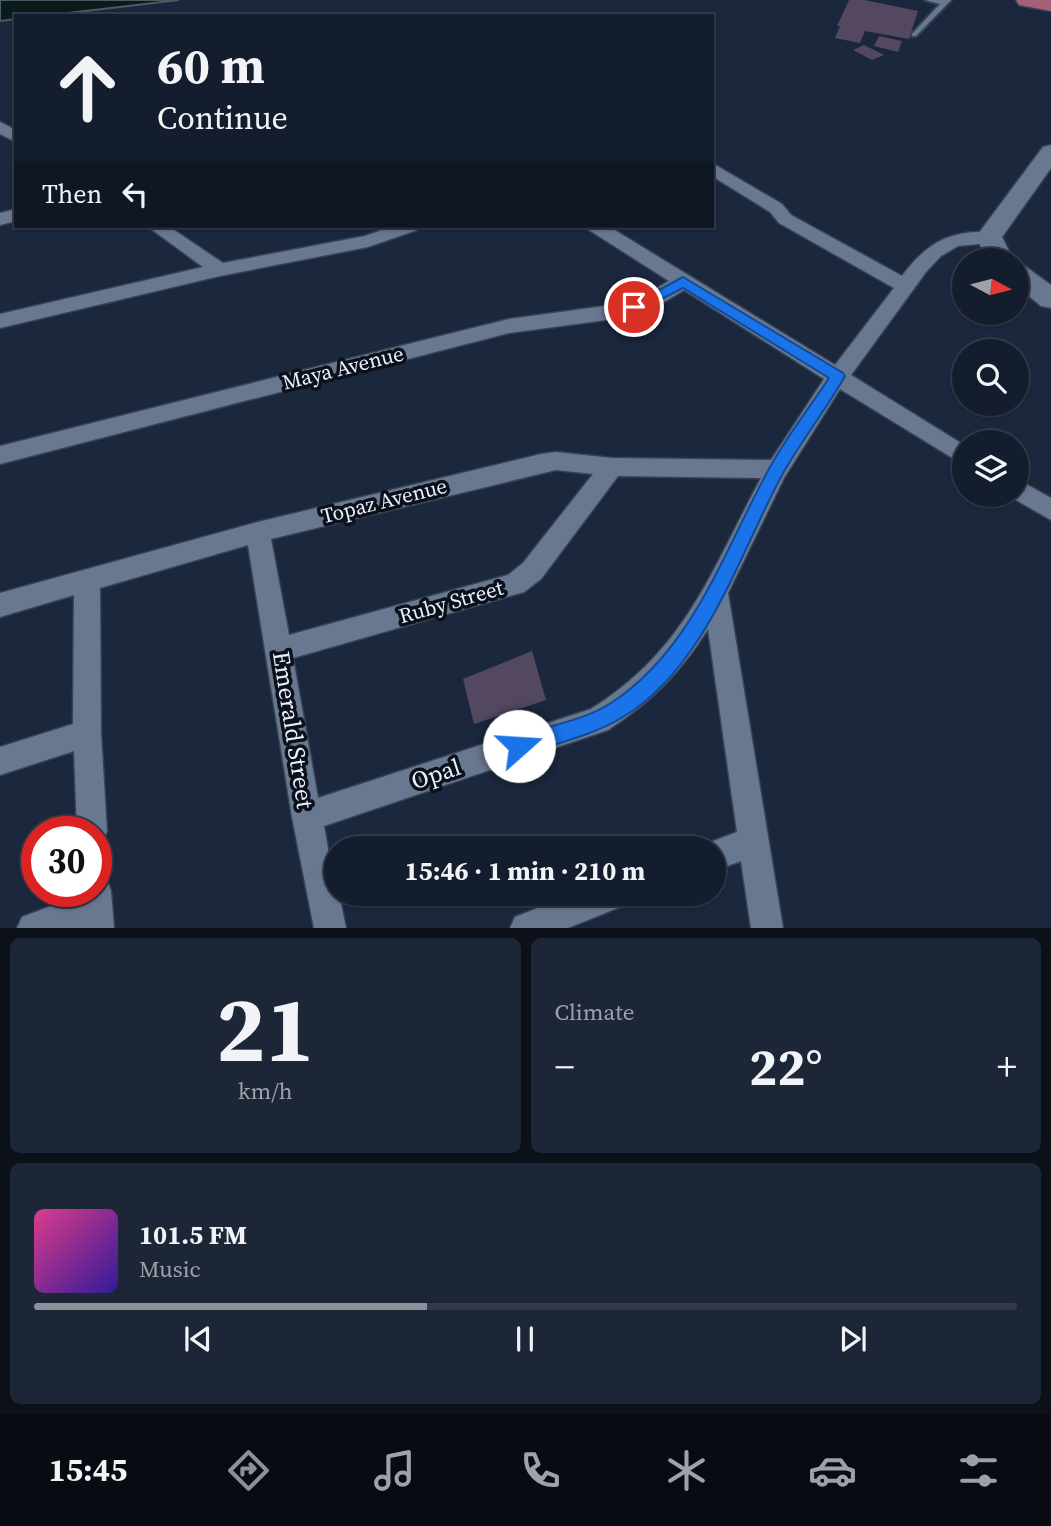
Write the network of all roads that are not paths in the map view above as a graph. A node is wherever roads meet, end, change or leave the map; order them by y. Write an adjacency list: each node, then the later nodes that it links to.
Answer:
1 (928, 0): 3 (lane)
2 (1027, 0): 4 (main road)
3 (946, 2): 5 (lane)
4 (1051, 5)
5 (914, 35)
6 (1051, 152): 11 (main road)
7 (714, 169): 16 (street)
8 (159, 228): 13 (street)
9 (405, 228): 13 (street)
10 (598, 228): 14 (street)
11 (989, 237): 12 (main road); 16 (street, Opal)
12 (995, 248)
13 (220, 270): 18 (street)
14 (683, 282): 19 (street); 21 (street, Maya Avenue)
15 (1029, 282): 17 (main road)
16 (907, 287): 19 (street, Opal)
17 (1051, 299)
18 (0, 321)
19 (838, 376): 20 (street); 23 (street, Opal)
20 (952, 448)
21 (0, 455)
22 (612, 467): 23 (street, Topaz Avenue); 26 (street, Topaz Avenue); 30 (street, Ruby Street)
23 (777, 470): 28 (street, Opal)
24 (1029, 496): 25 (street)
25 (1051, 510)
26 (258, 532): 27 (street, Topaz Avenue); 30 (street, Emerald Street)
27 (87, 580): 29 (street, Topaz Avenue); 31 (street)
28 (715, 593): 34 (street, Opal); 35 (street)
29 (0, 605)
30 (279, 650): 34 (street, Emerald Street)
31 (87, 733): 32 (street); 33 (street)
32 (0, 761)
33 (91, 816)
34 (307, 817): 40 (street, Emerald Street)
35 (753, 841): 36 (street); 42 (street)
36 (726, 851)
37 (583, 906): 41 (street)
38 (97, 908): 39 (street)
39 (33, 928)
40 (330, 928)
41 (526, 928)
42 (767, 928)

